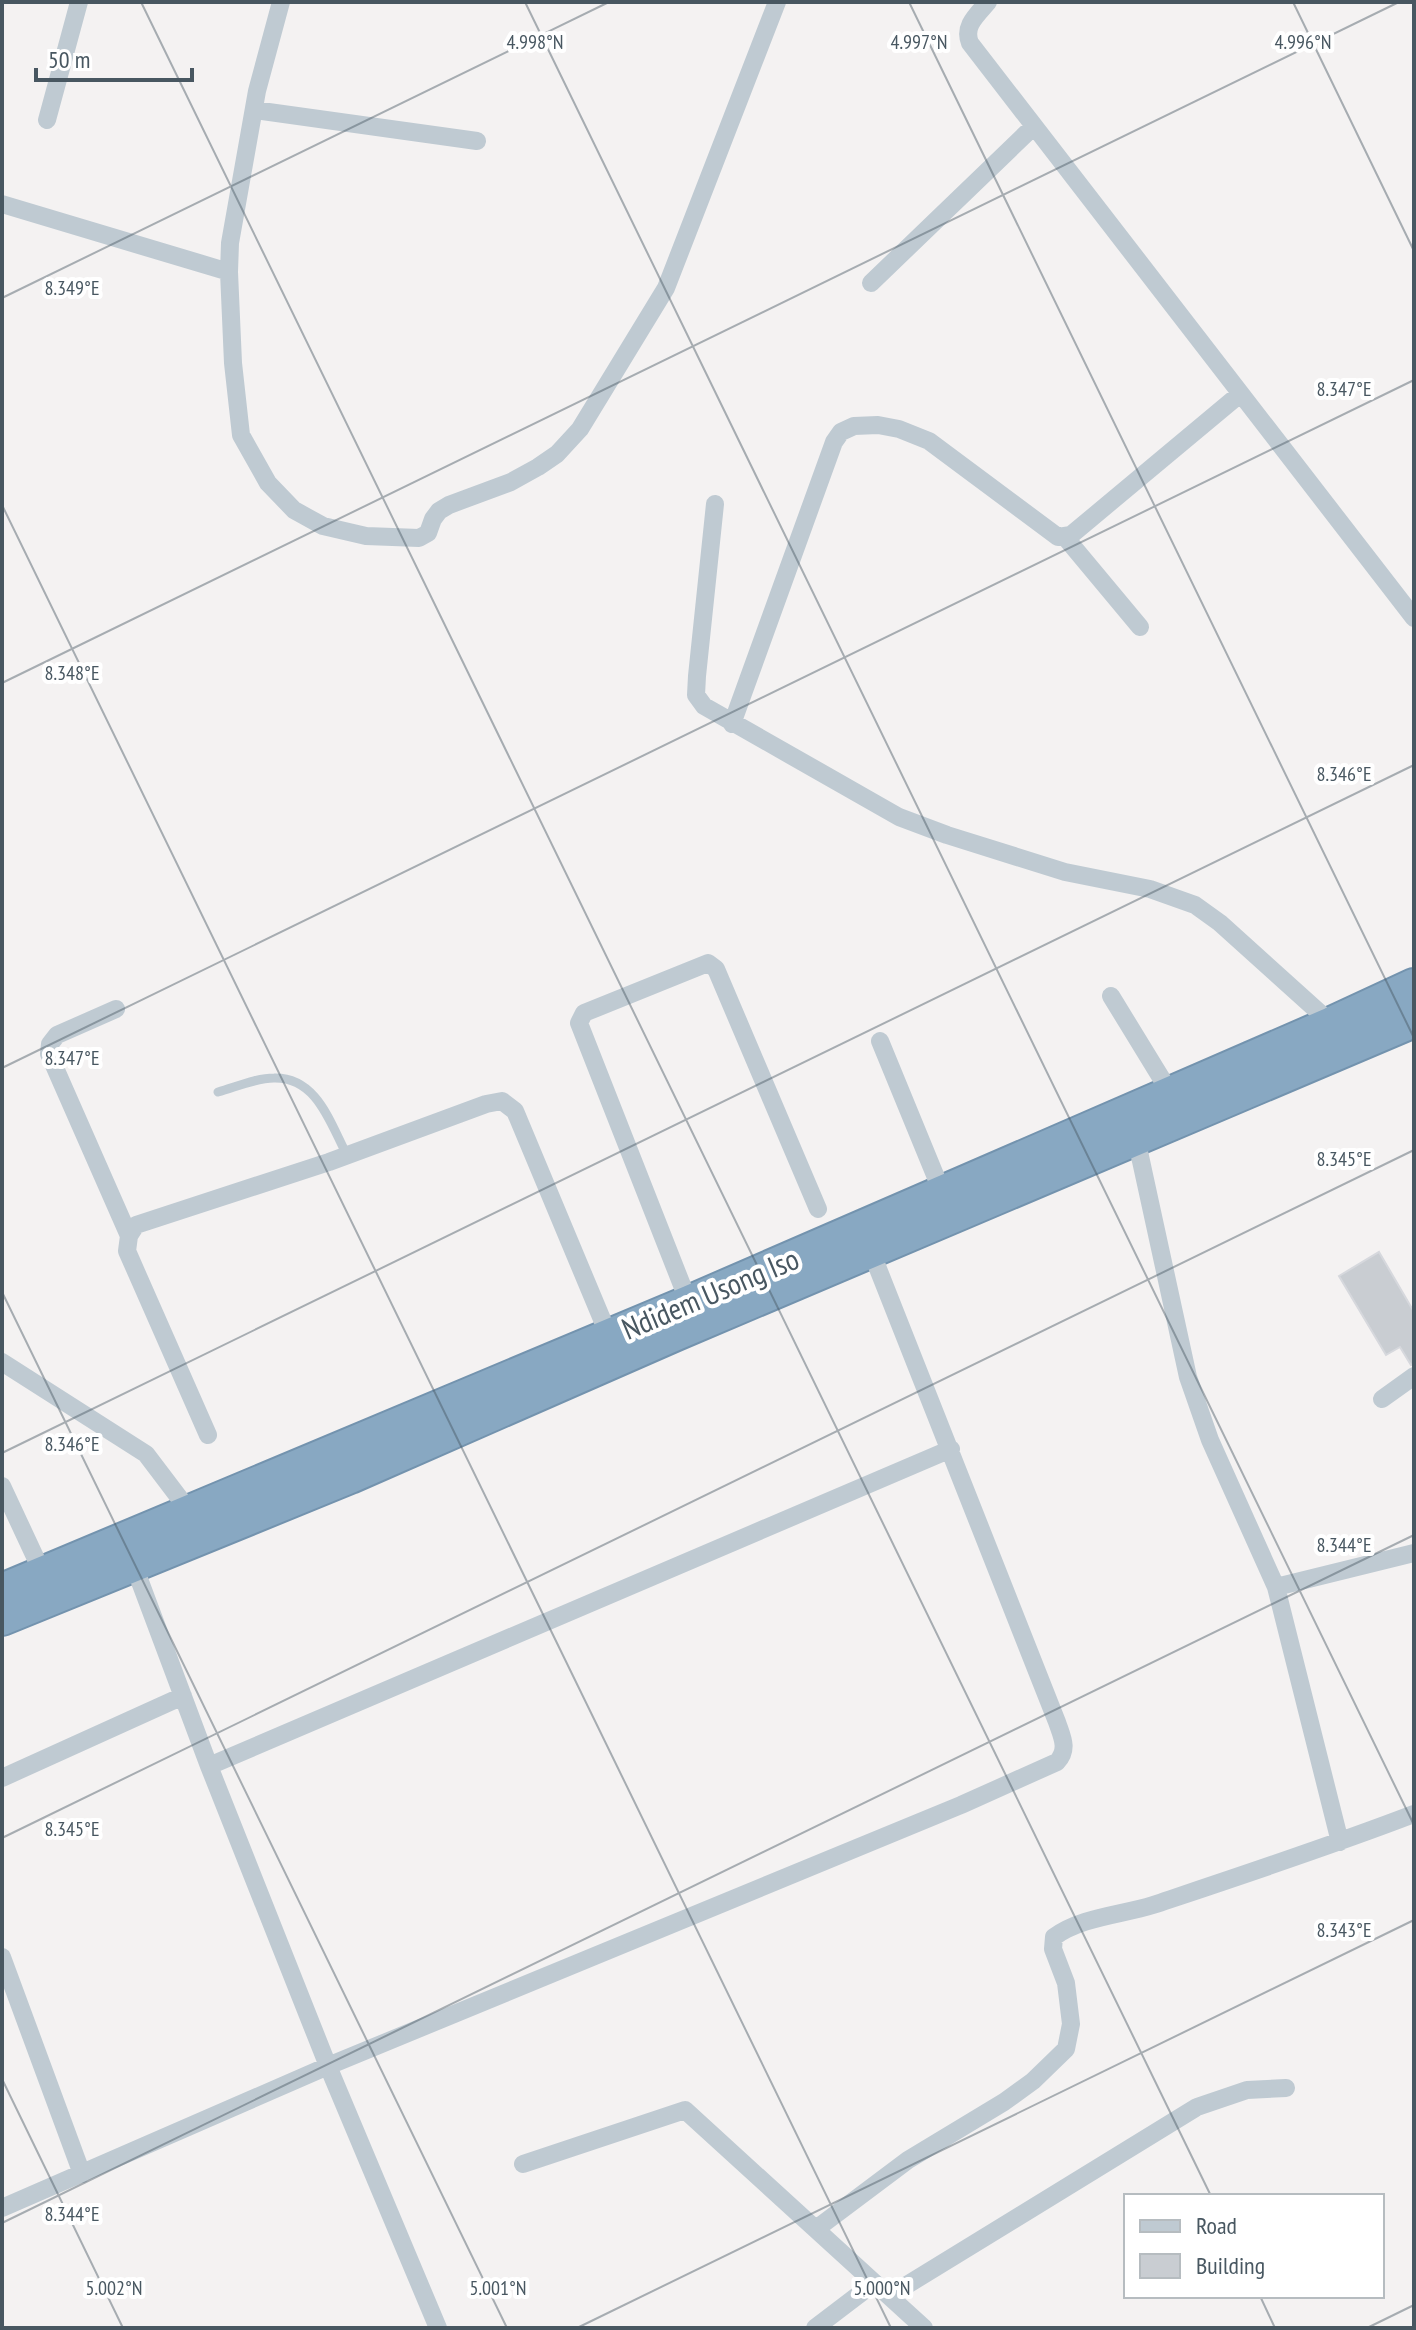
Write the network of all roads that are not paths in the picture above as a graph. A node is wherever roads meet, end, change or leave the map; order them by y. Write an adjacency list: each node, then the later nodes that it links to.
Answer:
1 (79, 2): 6 (street)
2 (281, 2): 5 (street)
3 (777, 2): 10 (street)
4 (988, 2): 7 (street)
5 (254, 110): 8 (street); 10 (street)
6 (47, 120)
7 (1034, 126): 11 (street); 12 (street)
8 (477, 141)
9 (2, 204): 10 (street)
10 (229, 272)
11 (871, 283)
12 (1240, 394): 14 (street); 15 (street)
13 (715, 504): 17 (street)
14 (1065, 537): 16 (street); 17 (street)
15 (1414, 618)
16 (1140, 627)
17 (732, 724): 22 (street)
18 (1414, 986): 22 (highway, Ndidem Usong Iso)
19 (1111, 996): 25 (street)
20 (116, 1009): 30 (street)
21 (1414, 1020): 26 (highway, Ndidem Usong Iso)
22 (1332, 1024): 25 (highway, Ndidem Usong Iso)
23 (880, 1041): 28 (street)
24 (218, 1092): 27 (lane)
25 (1171, 1094): 28 (highway, Ndidem Usong Iso)
26 (1136, 1138): 31 (highway, Ndidem Usong Iso); 44 (street)
27 (347, 1155): 30 (street); 33 (street)
28 (942, 1192): 32 (highway, Ndidem Usong Iso)
29 (818, 1209): 32 (street)
30 (129, 1236): 37 (street)
31 (871, 1251): 38 (street); 42 (highway, Ndidem Usong Iso)
32 (689, 1303): 33 (highway, Ndidem Usong Iso)
33 (609, 1336): 40 (highway, Ndidem Usong Iso)
34 (2, 1362): 40 (street)
35 (1414, 1376): 36 (street)
36 (1382, 1399)
37 (208, 1435)
38 (951, 1449): 48 (street); 53 (street)
39 (2, 1486): 43 (street)
40 (190, 1512): 43 (highway, Ndidem Usong Iso)
41 (1414, 1553): 44 (street)
42 (133, 1563): 46 (highway, Ndidem Usong Iso); 47 (street)
43 (43, 1574): 45 (highway, Ndidem Usong Iso)
44 (1276, 1587): 51 (street)
45 (2, 1591)
46 (2, 1618)
47 (183, 1696): 48 (street); 49 (street)
48 (209, 1766): 53 (street)
49 (2, 1778)
50 (1414, 1814): 51 (street)
51 (1340, 1842): 58 (street)
52 (2, 1957): 56 (street)
53 (328, 2066): 56 (street); 61 (street)
54 (1286, 2088): 60 (street)
55 (523, 2164): 58 (street)
56 (82, 2174): 57 (street)
57 (2, 2208)
58 (816, 2229): 59 (street)
59 (874, 2283): 60 (street); 62 (street)
60 (889, 2296): 63 (street)
61 (438, 2328)
62 (815, 2328)
63 (924, 2328)

